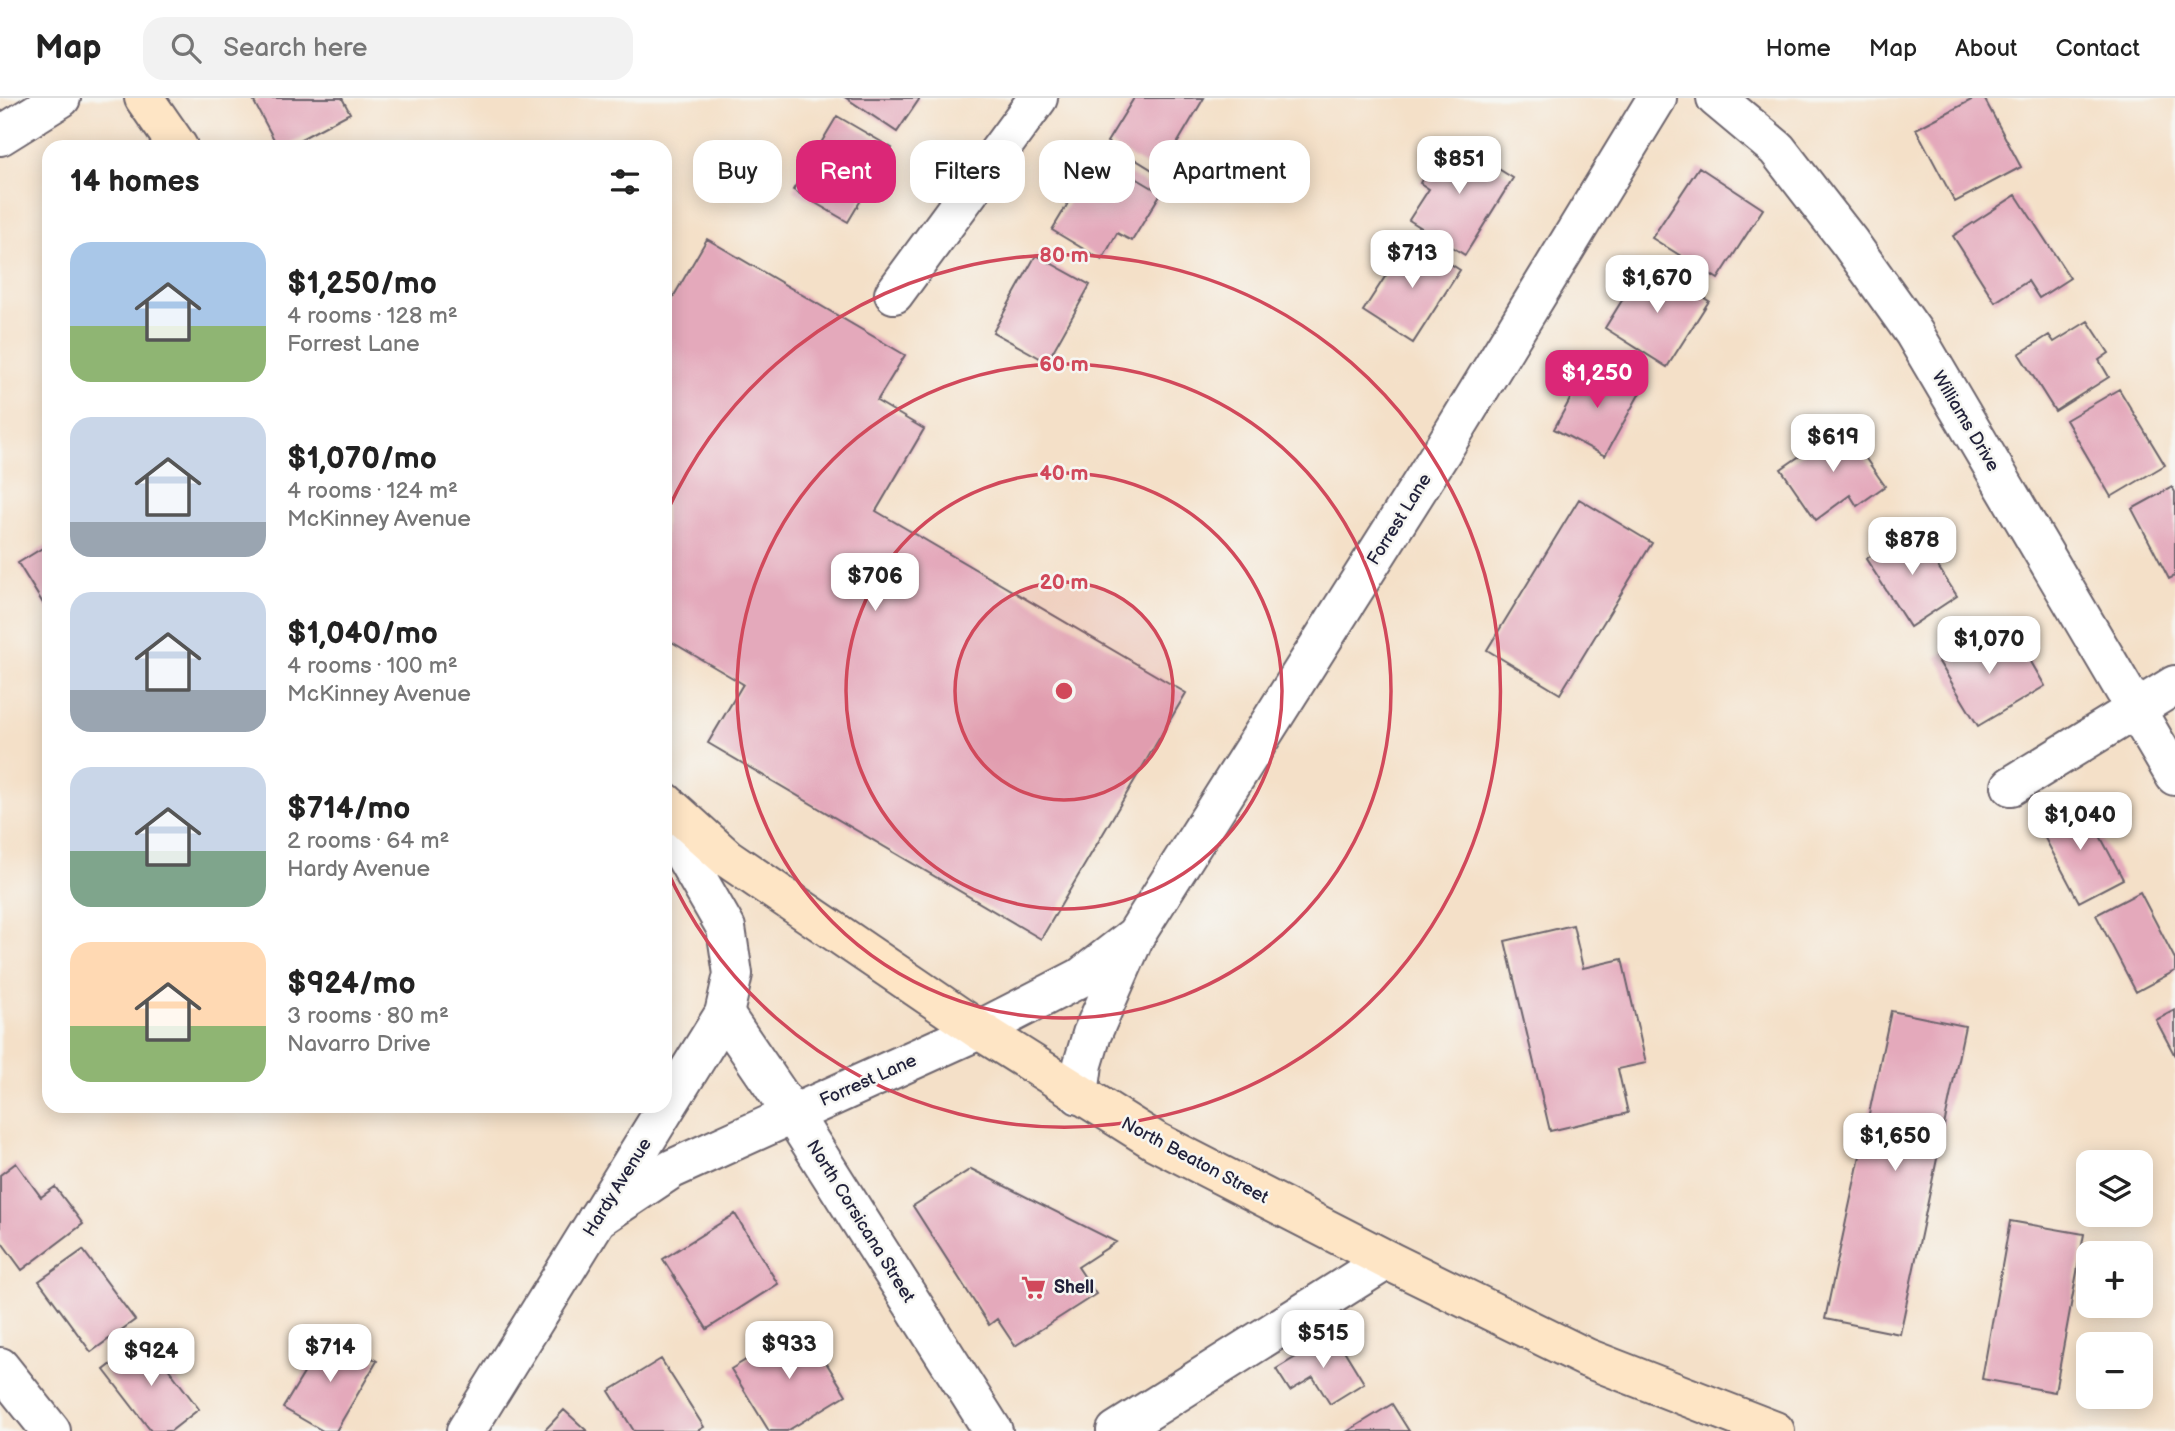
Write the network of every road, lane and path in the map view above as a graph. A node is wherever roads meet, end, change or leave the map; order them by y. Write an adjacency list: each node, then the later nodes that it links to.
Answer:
1 (61, 98): 6 (street)
2 (144, 98): 7 (main road)
3 (1038, 98): 8 (street)
4 (1657, 98): 15 (street, Forrest Lane)
5 (1716, 98): 10 (street, Williams Drive)
6 (0, 136)
7 (173, 140)
8 (894, 294)
9 (2175, 685): 10 (street)
10 (2136, 710): 11 (street, Williams Drive); 12 (street)
11 (2175, 776)
12 (2011, 786)
13 (672, 808): 17 (main road, North Beaton Street)
14 (672, 834): 16 (street, Hardy Avenue)
15 (1135, 936): 17 (street, Forrest Lane); 18 (street, Forrest Lane)
16 (724, 1014): 19 (street, Hardy Avenue); 21 (street, North Corsicana Street)
17 (979, 1030): 18 (main road, North Beaton Street); 21 (street, Forrest Lane)
18 (1080, 1095): 23 (main road, North Beaton Street)
19 (672, 1098)
20 (663, 1113): 22 (street, Hardy Avenue)
21 (793, 1115): 22 (street, Forrest Lane); 27 (street, North Corsicana Street)
22 (597, 1219): 26 (street, Hardy Avenue)
23 (1387, 1260): 28 (street); 29 (main road, North Beaton Street)
24 (0, 1367): 25 (street)
25 (51, 1431)
26 (467, 1431)
27 (993, 1431)
28 (1116, 1431)
29 (1775, 1431)

